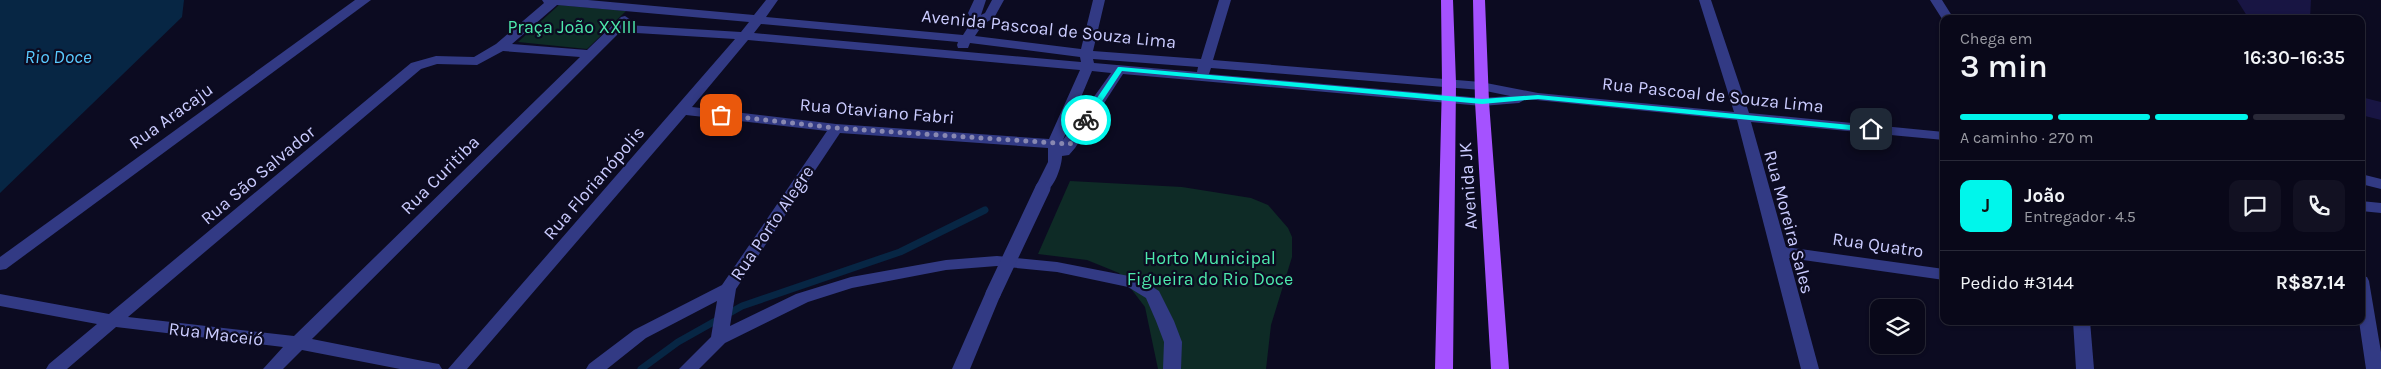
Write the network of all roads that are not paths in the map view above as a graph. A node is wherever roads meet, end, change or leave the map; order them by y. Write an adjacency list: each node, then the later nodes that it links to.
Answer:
1 (365, 0): 39 (street, Rua Aracaju)
2 (552, 0): 12 (street, Avenida Pascoal de Souza Lima); 19 (street)
3 (772, 0): 14 (street, Rua Florianópolis)
4 (980, 0): 15 (street)
5 (998, 0): 15 (street)
6 (1098, 0): 22 (street)
7 (1224, 0): 24 (street)
8 (1447, 0): 25 (main road, Avenida JK)
9 (1479, 0): 26 (main road, Avenida JK)
10 (1705, 0): 28 (street, Rua Moreira Sales)
11 (1936, 0): 13 (street)
12 (637, 9): 14 (street, Avenida Pascoal de Souza Lima); 16 (street, Rua Curitiba)
13 (1945, 15)
14 (757, 19): 17 (street, Rua Florianópolis); 18 (street, Avenida Pascoal de Souza Lima)
15 (978, 21): 18 (street)
16 (617, 28): 17 (street, Avenida Pascoal de Souza Lima); 20 (street, Rua Curitiba)
17 (745, 36): 21 (street, Avenida Pascoal de Souza Lima); 27 (street, Rua Florianópolis)
18 (966, 39): 21 (street); 22 (street, Avenida Pascoal de Souza Lima)
19 (501, 47): 20 (street); 44 (street, Rua São Salvador)
20 (590, 54): 47 (street, Rua Curitiba)
21 (957, 55): 22 (street, Avenida Pascoal de Souza Lima)
22 (1087, 60): 23 (street, Avenida Pascoal de Souza Lima); 24 (street, Avenida Pascoal de Souza Lima); 31 (street)
23 (1120, 69): 24 (street, Avenida Pascoal de Souza Lima); 32 (street)
24 (1204, 70): 25 (street, Avenida Pascoal de Souza Lima)
25 (1449, 91): 26 (street, Avenida Pascoal de Souza Lima); 56 (main road, Avenida JK)
26 (1482, 94): 28 (street, Rua Pascoal de Souza Lima); 57 (main road, Avenida JK)
27 (682, 110): 29 (street, Rua Otaviano Fabri); 51 (street, Rua Florianópolis)
28 (1742, 117): 30 (street, Rua Pascoal de Souza Lima); 38 (street, Rua Moreira Sales)
29 (836, 128): 31 (street, Rua Otaviano Fabri); 41 (street, Rua Porto Alegre)
30 (1940, 136)
31 (1055, 143): 32 (street, Rua Otaviano Fabri); 33 (street)
32 (1070, 144): 33 (street)
33 (1055, 162): 54 (street, bridge)
34 (2365, 180): 35 (street)
35 (2381, 184)
36 (2365, 206): 37 (street)
37 (2381, 208)
38 (1776, 251): 40 (street, Rua Quatro); 58 (street, Rua Moreira Sales)
39 (0, 265)
40 (1940, 274)
41 (728, 289): 46 (street, Rua Porto Alegre); 52 (street)
42 (0, 300): 44 (street, Rua Maceió)
43 (2365, 306): 60 (street)
44 (113, 322): 47 (street, Rua Maceió); 48 (street, Rua São Salvador)
45 (2081, 325): 59 (street)
46 (719, 339): 53 (street); 55 (street)
47 (299, 343): 49 (street, Rua Curitiba); 50 (street, Rua Maceió)
48 (55, 369)
49 (272, 369)
50 (432, 369)
51 (457, 369)
52 (595, 369)
53 (688, 369)
54 (961, 369)
55 (1172, 369)
56 (1444, 369)
57 (1500, 369)
58 (1810, 369)
59 (2085, 369)
60 (2375, 369)

